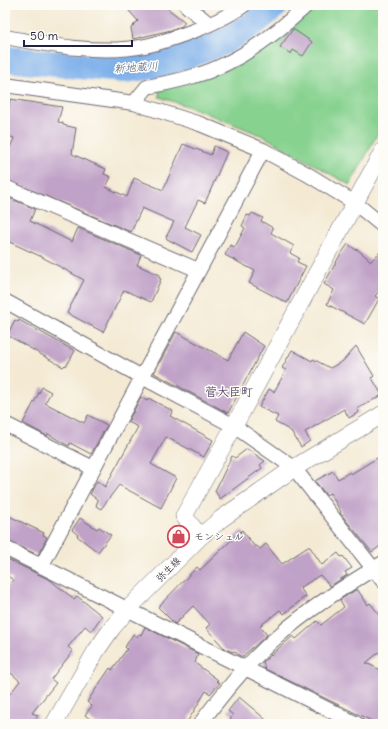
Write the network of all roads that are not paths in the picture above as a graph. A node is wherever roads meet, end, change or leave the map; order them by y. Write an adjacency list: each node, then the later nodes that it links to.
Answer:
1 (186, 5): 4 (street)
2 (244, 5): 4 (street)
3 (306, 5): 7 (street)
4 (209, 24): 5 (street)
5 (5, 37)
6 (5, 85): 7 (street)
7 (134, 103): 8 (street)
8 (263, 150): 11 (street); 13 (street)
9 (383, 150): 11 (street)
10 (5, 187): 13 (street)
11 (355, 203): 12 (street); 18 (street)
12 (383, 226)
13 (198, 270): 15 (street)
14 (5, 301): 15 (street)
15 (142, 377): 18 (street); 19 (street)
16 (383, 414): 20 (street, 弥生線)
17 (5, 424): 19 (street)
18 (234, 426): 20 (street); 21 (street)
19 (93, 468): 23 (street)
20 (294, 468): 21 (street, 弥生線); 24 (street)
21 (200, 537): 26 (street, 弥生線)
22 (5, 548): 23 (street)
23 (42, 565): 26 (street)
24 (378, 566): 25 (street); 27 (street)
25 (383, 582)
26 (128, 609): 27 (street); 28 (street, 弥生線)
27 (246, 667): 29 (street); 30 (street)
28 (54, 724)
29 (200, 724)
30 (357, 724)

